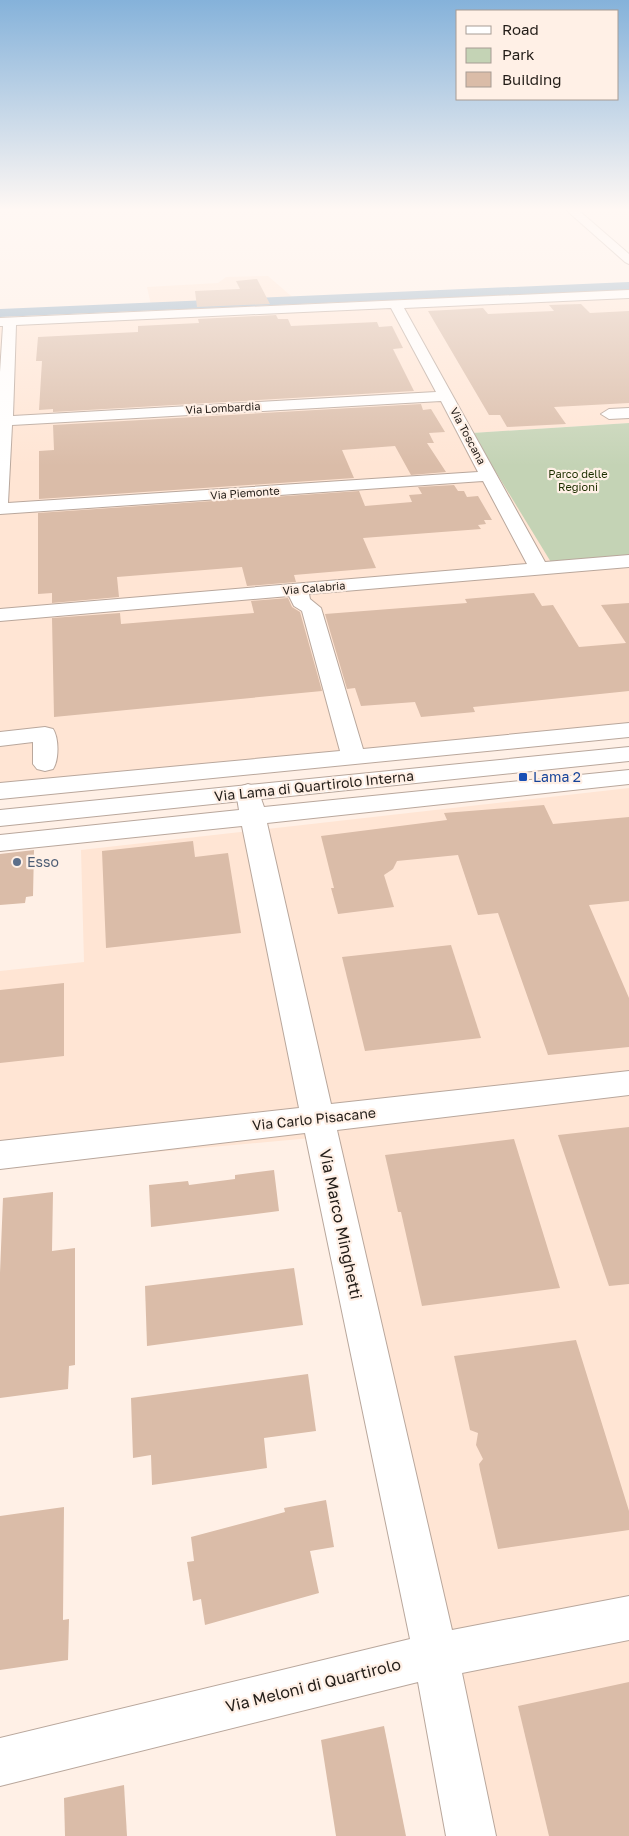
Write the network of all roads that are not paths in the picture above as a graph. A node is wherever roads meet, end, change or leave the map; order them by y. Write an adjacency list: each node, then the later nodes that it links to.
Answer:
1 (615, 295): 2 (street)
2 (396, 305): 3 (street); 4 (street, Via Toscana)
3 (5, 322): 7 (street)
4 (446, 396): 7 (street, Via Lombardia); 8 (street, Via Toscana)
5 (629, 413): 6 (street)
6 (609, 414)
7 (2, 420): 9 (street)
8 (489, 476): 10 (street, Via Piemonte); 12 (street, Via Toscana)
9 (0, 502)
10 (0, 509)
11 (629, 561): 12 (street, Via Calabria)
12 (539, 568): 13 (street, Via Calabria)
13 (297, 589): 14 (street, Via Calabria); 20 (street)
14 (113, 605): 15 (street, Via Calabria); 16 (street)
15 (0, 615)
16 (44, 628)
17 (629, 730): 20 (street)
18 (0, 739): 21 (street)
19 (629, 754): 24 (street, Via Lama di Quartirolo Interna)
20 (354, 757): 23 (street)
21 (45, 764)
22 (629, 777): 24 (street)
23 (0, 791)
24 (251, 805): 25 (street, Via Lama di Quartirolo Interna); 26 (street); 28 (street, Via Marco Minghetti)
25 (0, 818)
26 (0, 843)
27 (629, 1083): 28 (street, Via Carlo Pisacane)
28 (318, 1118): 29 (street, Via Carlo Pisacane); 31 (street, Via Marco Minghetti)
29 (0, 1155)
30 (629, 1618): 31 (street, Via Meloni di Quartirolo)
31 (437, 1655): 32 (street, Via Meloni di Quartirolo); 33 (street, Via Marco Minghetti)
32 (0, 1762)
33 (471, 1836)

